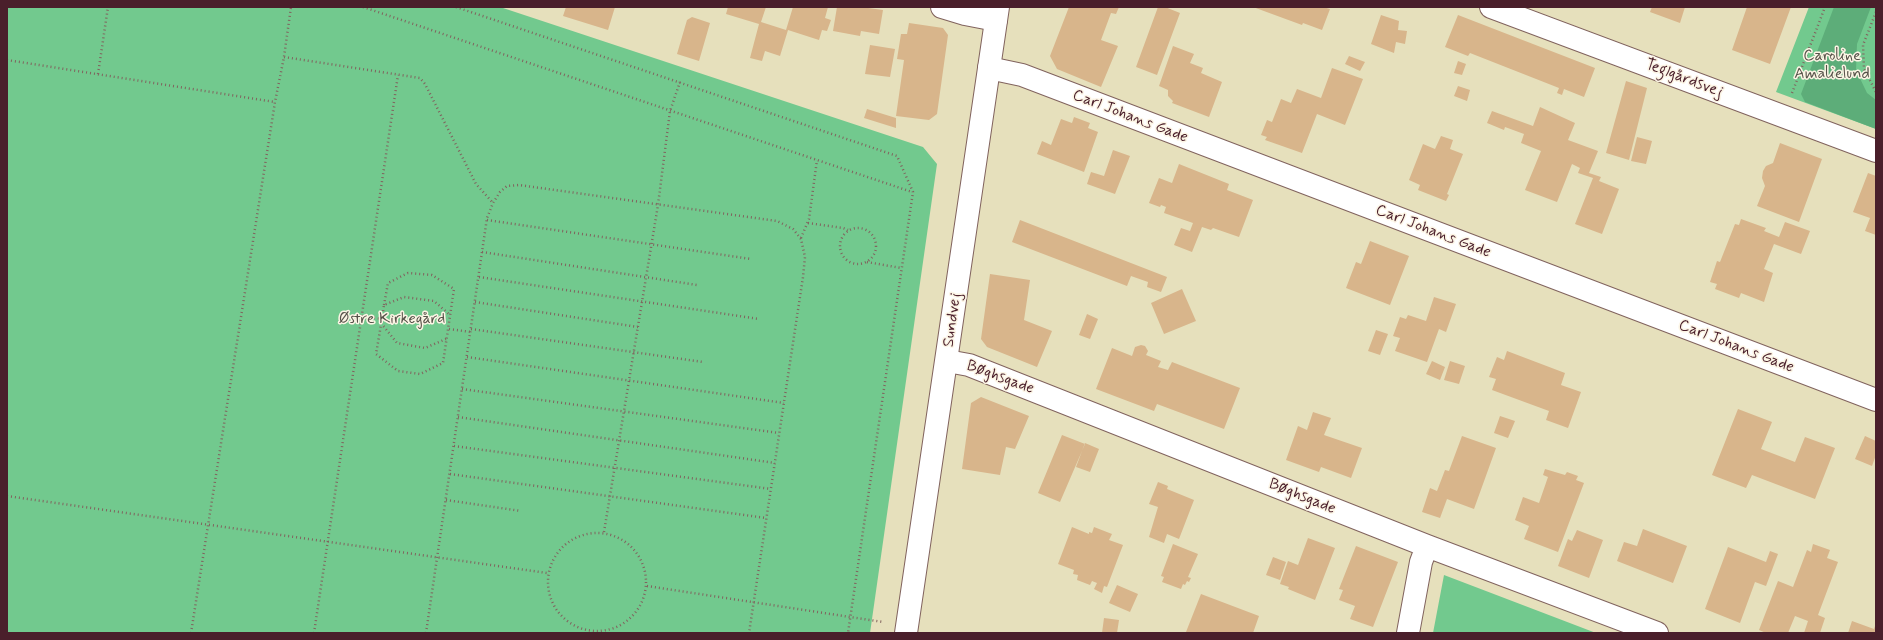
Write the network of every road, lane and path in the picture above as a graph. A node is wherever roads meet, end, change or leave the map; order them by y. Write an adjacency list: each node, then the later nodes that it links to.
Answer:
1 (108, 7): 13 (path)
2 (291, 7): 10 (path)
3 (363, 7): 18 (path)
4 (456, 7): 15 (path)
5 (942, 7): 9 (street)
6 (1491, 7): 19 (street, Teglgårdsvej)
7 (1824, 7): 19 (path)
8 (1876, 12): 16 (path)
9 (997, 14): 12 (street, Sundvej)
10 (284, 57): 14 (path); 17 (path)
11 (7, 60): 13 (path)
12 (989, 68): 51 (street, Sundvej); 55 (street, Carl Johans Gade)
13 (98, 74): 17 (path)
14 (398, 75): 23 (path); 40 (path)
15 (680, 82): 18 (path); 22 (path)
16 (1876, 92)
17 (275, 102): 71 (path)
18 (670, 110): 21 (path); 24 (path)
19 (1783, 116): 20 (street, Teglgårdsvej)
20 (1876, 151)
21 (817, 160): 22 (path); 26 (path)
22 (913, 192): 33 (path)
23 (493, 203): 24 (path); 25 (path)
24 (658, 205): 28 (path); 29 (path)
25 (487, 220): 29 (path); 30 (path)
26 (808, 222): 27 (path); 28 (path)
27 (848, 230): 32 (path); 32 (path)
28 (801, 239): 56 (path)
29 (652, 244): 31 (path); 35 (path)
30 (482, 252): 34 (path); 35 (path)
31 (751, 259)
32 (867, 262): 33 (path)
33 (902, 268): 79 (path)
34 (479, 277): 37 (path); 38 (path)
35 (646, 278): 36 (path); 37 (path)
36 (697, 285)
37 (642, 301): 43 (path); 45 (path)
38 (475, 302): 45 (path); 47 (path)
39 (384, 305): 41 (path); 41 (path); 42 (path)
40 (362, 316): 42 (path); 73 (path)
41 (450, 316): 46 (path)
42 (382, 319): 44 (path)
43 (759, 319)
44 (381, 323): 48 (path); 48 (path)
45 (638, 327): 49 (path)
46 (448, 329): 47 (path); 48 (path)
47 (471, 330): 49 (path); 50 (path)
48 (447, 339)
49 (634, 352): 52 (path); 53 (path)
50 (467, 357): 53 (path); 54 (path)
51 (947, 361): 74 (street, Bøghsgade); 80 (street, Sundvej)
52 (703, 362)
53 (629, 380): 56 (path); 57 (path)
54 (462, 389): 57 (path); 58 (path)
55 (1876, 400)
56 (784, 403): 59 (path)
57 (624, 412): 59 (path); 60 (path)
58 (458, 417): 60 (path); 61 (path)
59 (780, 433): 62 (path)
60 (619, 440): 62 (path); 63 (path)
61 (454, 446): 63 (path); 64 (path)
62 (775, 463): 65 (path)
63 (615, 468): 65 (path); 67 (path)
64 (450, 474): 67 (path); 68 (path)
65 (771, 489): 70 (path)
66 (7, 496): 71 (path)
67 (610, 496): 70 (path); 72 (path)
68 (446, 500): 69 (path); 75 (path)
69 (521, 511)
70 (766, 518): 78 (path)
71 (208, 525): 73 (path); 82 (path)
72 (604, 532): 76 (path); 77 (path)
73 (327, 542): 75 (path); 83 (path)
74 (1427, 546): 87 (street); 88 (street, Bøghsgade)
75 (437, 558): 76 (path); 84 (path)
76 (547, 573): 81 (path)
77 (647, 586): 78 (path); 81 (path)
78 (754, 602): 79 (path); 85 (path)
79 (850, 616): 80 (path); 86 (path)
80 (906, 630)
81 (587, 632)
82 (192, 633)
83 (314, 633)
84 (426, 633)
85 (749, 633)
86 (848, 633)
87 (1408, 633)
88 (1657, 633)

